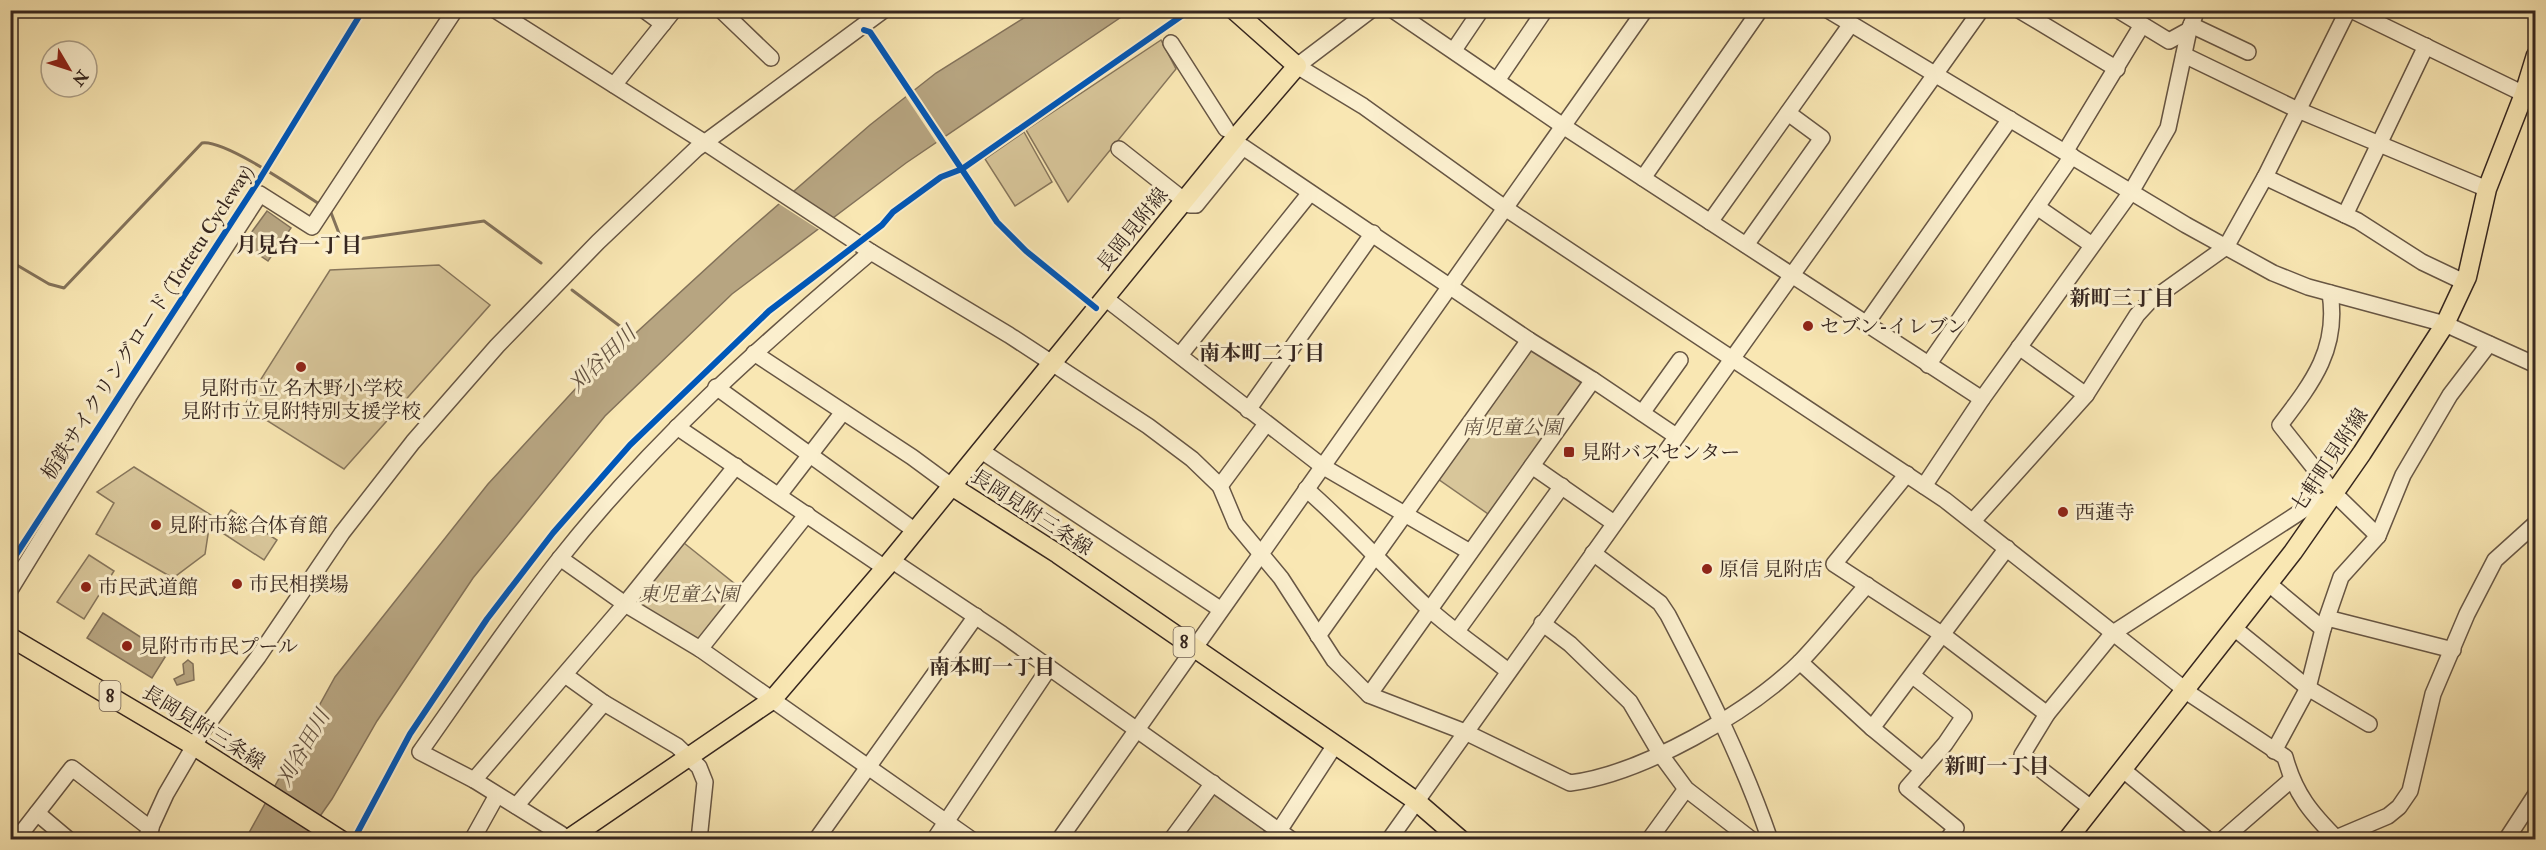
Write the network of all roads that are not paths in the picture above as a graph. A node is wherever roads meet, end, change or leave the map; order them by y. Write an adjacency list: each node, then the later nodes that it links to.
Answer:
1 (455, 10): 118 (street)
2 (495, 10): 19 (street)
3 (644, 10): 22 (street)
4 (674, 10): 22 (street)
5 (721, 10): 31 (street)
6 (884, 10): 20 (street)
7 (1234, 10): 32 (main road)
8 (1371, 10): 32 (street)
9 (1393, 10): 27 (street)
10 (1481, 10): 27 (street)
11 (1545, 10): 35 (street)
12 (1645, 10): 41 (street)
13 (1760, 10): 48 (street)
14 (1828, 10): 23 (street)
15 (1981, 10): 34 (street)
16 (2019, 10): 33 (street)
17 (2118, 10): 24 (street)
18 (2349, 10): 26 (street); 38 (street)
19 (512, 15): 36 (street)
20 (865, 16): 44 (street)
21 (2192, 22): 24 (street); 28 (street); 29 (street)
22 (663, 24): 36 (street)
23 (1851, 24): 34 (street); 39 (street)
24 (2142, 25): 33 (street)
25 (1171, 43): 42 (street)
26 (2426, 46): 37 (street); 43 (street)
27 (1454, 50): 35 (street)
28 (2248, 52)
29 (2184, 55): 38 (street); 50 (street)
30 (2535, 56): 37 (main road, 七軒町見附線)
31 (771, 58)
32 (1297, 66): 52 (main road, 長岡見附線); 54 (street)
33 (2117, 69): 46 (street)
34 (1935, 75): 40 (street); 62 (street)
35 (1498, 79): 41 (street)
36 (614, 85): 44 (street)
37 (2524, 94): 49 (main road, 七軒町見附線)
38 (2298, 110): 43 (street); 47 (street)
39 (1788, 113): 56 (street); 58 (street)
40 (2010, 119): 46 (street); 67 (street)
41 (1563, 126): 48 (street); 54 (street)
42 (1226, 129)
43 (2379, 144): 49 (street); 55 (street)
44 (708, 145): 61 (street); 151 (street)
45 (1119, 149): 52 (street)
46 (2068, 154): 50 (street); 53 (street)
47 (2265, 177): 55 (street); 60 (street)
48 (1643, 178): 56 (street)
49 (2487, 189): 63 (main road, 七軒町見附線)
50 (2131, 192): 59 (street); 60 (street)
51 (1310, 193): 52 (street); 57 (street); 73 (street)
52 (1185, 201): 66 (main road, 長岡見附線)
53 (2037, 207): 59 (street); 78 (street)
54 (1505, 208): 64 (street); 74 (street)
55 (2345, 215): 63 (street)
56 (1710, 222): 58 (street)
57 (1372, 233): 64 (street); 83 (street)
58 (1746, 245): 62 (street)
59 (2092, 245): 71 (street)
60 (2226, 247): 65 (street); 81 (street)
61 (871, 252): 72 (street); 76 (street)
62 (1792, 275): 67 (street); 74 (street)
63 (2464, 282): 68 (main road, 七軒町見附線)
64 (1451, 285): 69 (street); 91 (street)
65 (2330, 293): 68 (street); 101 (street)
66 (1105, 298): 73 (street); 76 (main road, 長岡見附線)
67 (1866, 324): 78 (street)
68 (2445, 324): 70 (street); 101 (main road, 七軒町見附線)
69 (1529, 340): 79 (street); 103 (street)
70 (2489, 344): 77 (street); 108 (street)
71 (2019, 348): 81 (street); 82 (street)
72 (754, 353): 80 (street); 84 (street)
73 (1180, 355): 83 (street)
74 (1731, 359): 88 (street); 94 (street)
75 (1680, 360): 85 (street)
76 (1052, 363): 89 (main road, 長岡見附線); 96 (street)
77 (2534, 363)
78 (1928, 365): 82 (street)
79 (1593, 380): 85 (street); 93 (street)
80 (716, 387): 87 (street); 90 (street)
81 (2086, 395): 104 (street)
82 (1982, 399): 98 (street)
83 (1248, 410): 86 (street)
84 (843, 412): 90 (street); 95 (street)
85 (1642, 413): 88 (street)
86 (1266, 424): 91 (street); 96 (street)
87 (677, 427): 92 (street); 114 (street)
88 (1676, 436): 105 (street)
89 (980, 450): 95 (main road, 長岡見附線); 120 (street)
90 (811, 454): 100 (street); 107 (street)
91 (1322, 465): 99 (street); 103 (street)
92 (736, 466): 100 (street); 119 (street)
93 (1532, 466): 97 (street); 111 (street)
94 (1908, 474): 98 (street); 117 (street)
95 (950, 485): 107 (main road, 長岡見附三条線); 131 (main road, 長岡見附三条線 / 8)
96 (1220, 486): 110 (street)
97 (1562, 486): 105 (street); 126 (street)
98 (1924, 486): 104 (street)
99 (1306, 489): 110 (street); 113 (street)
100 (779, 495): 102 (street)
101 (2333, 496): 108 (street); 116 (main road, 七軒町見附線); 127 (street)
102 (807, 514): 115 (street); 132 (street)
103 (1403, 514): 111 (street); 113 (street)
104 (1973, 521): 109 (street)
105 (1614, 523): 112 (street)
106 (2535, 523): 133 (street)
107 (915, 530): 115 (main road, 長岡見附三条線)
108 (2378, 536): 124 (street)
109 (2007, 548): 127 (street); 128 (street)
110 (1261, 552): 120 (street); 129 (street)
111 (1470, 552): 121 (street)
112 (1593, 553): 123 (street); 145 (street)
113 (1375, 557): 121 (street); 129 (street)
114 (560, 558): 119 (street); 158 (street)
115 (888, 564): 122 (street); 142 (main road, 長岡見附三条線)
116 (2269, 584): 124 (street); 125 (main road, 七軒町見附線)
117 (1867, 585): 128 (street); 134 (street)
118 (10, 590)
119 (625, 604): 132 (street); 137 (street)
120 (1220, 609): 131 (street)
121 (1431, 610): 126 (street); 141 (street)
122 (976, 616): 135 (street); 155 (street)
123 (1542, 623): 136 (street); 153 (street)
124 (2325, 623): 133 (street); 139 (street)
125 (2234, 628): 139 (street); 140 (main road, 七軒町見附線)
126 (1457, 631): 136 (street)
127 (2113, 633): 140 (street); 144 (street)
128 (1943, 635): 138 (street); 144 (street)
129 (1318, 636): 141 (street)
130 (10, 637): 151 (main road, 長岡見附三条線 / 8)
131 (1193, 648): 147 (street); 150 (main road, 長岡見附三条線 / 8)
132 (700, 649): 142 (street)
133 (2452, 650): 171 (street)
134 (1800, 662): 145 (street); 148 (street)
135 (1049, 668): 147 (street); 168 (street)
136 (1508, 670): 149 (street)
137 (565, 675): 143 (street); 158 (street)
138 (1912, 676): 148 (street); 157 (street)
139 (2308, 688): 146 (street); 152 (street)
140 (2186, 690): 152 (street); 156 (main road, 七軒町見附線)
141 (1369, 695): 149 (street)
142 (772, 700): 154 (main road, 長岡見附三条線); 155 (street)
143 (604, 703): 154 (street); 165 (street)
144 (2047, 714): 166 (street)
145 (1722, 719): 153 (street); 187 (street)
146 (2369, 724)
147 (1135, 728): 160 (street); 181 (street)
148 (1872, 728): 157 (street)
149 (1465, 732): 153 (street); 164 (street)
150 (1335, 746): 164 (main road, 長岡見附三条線 / 8); 170 (street)
151 (201, 751): 169 (street); 174 (main road, 長岡見附三条線 / 8)
152 (2274, 751): 159 (street)
153 (1661, 755): 161 (street)
154 (689, 758): 176 (main road, 長岡見附三条線); 177 (street)
155 (869, 767): 168 (street); 178 (street)
156 (2122, 769): 166 (main road, 七軒町見附線); 190 (street)
157 (1923, 770): 188 (street)
158 (474, 780): 163 (street)
159 (2291, 780): 171 (street); 191 (street)
160 (1213, 783): 170 (street); 182 (street)
161 (1686, 789): 185 (street); 186 (street)
162 (2535, 794): 192 (street)
163 (496, 795): 165 (street); 175 (street)
164 (1416, 801): 183 (street); 184 (main road, 長岡見附三条線 / 8)
165 (516, 806): 176 (street)
166 (2091, 808): 189 (main road, 七軒町見附線)
167 (37, 813): 169 (street); 172 (street); 173 (street)
168 (946, 822): 179 (street); 180 (street)
169 (148, 834)
170 (1281, 836)
171 (2337, 838)
172 (16, 840)
173 (69, 840)
174 (341, 840)
175 (472, 840)
176 (566, 840)
177 (699, 840)
178 (816, 840)
179 (933, 840)
180 (972, 840)
181 (1059, 840)
182 (1171, 840)
183 (1389, 840)
184 (1461, 840)
185 (1649, 840)
186 (1752, 840)
187 (1770, 840)
188 (1947, 840)
189 (2067, 840)
190 (2208, 840)
191 (2222, 840)
192 (2506, 840)

